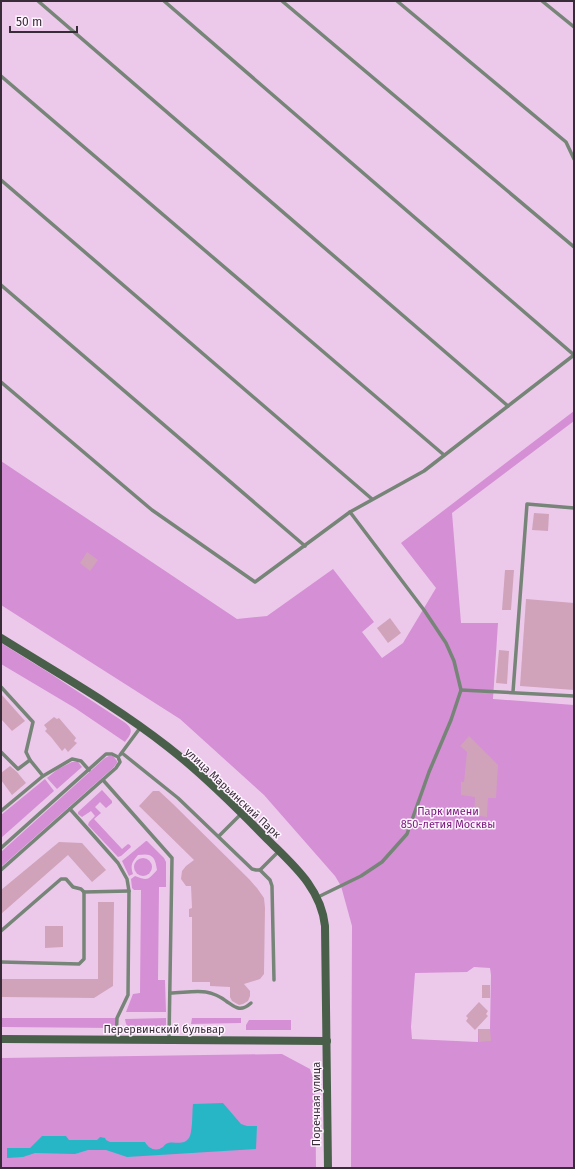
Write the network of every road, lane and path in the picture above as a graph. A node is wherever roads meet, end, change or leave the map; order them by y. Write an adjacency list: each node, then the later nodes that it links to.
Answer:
1 (38, 1): 14 (lane)
2 (164, 1): 12 (lane)
3 (282, 1): 10 (lane)
4 (397, 1): 8 (lane)
5 (542, 1): 6 (lane)
6 (574, 27)
7 (1, 76): 15 (lane)
8 (574, 159)
9 (1, 180): 16 (lane)
10 (574, 247)
11 (1, 285): 19 (lane)
12 (574, 355): 14 (lane)
13 (1, 382): 19 (lane)
14 (508, 406): 15 (lane)
15 (444, 455): 16 (lane)
16 (372, 499): 18 (lane)
17 (574, 508): 23 (lane)
18 (350, 512): 19 (lane); 22 (lane)
19 (305, 546)
20 (1, 638): 25 (main road, улица Марьинский Парк)
21 (1, 687): 29 (lane)
22 (461, 690): 23 (lane); 43 (lane)
23 (513, 692): 24 (lane)
24 (574, 696)
25 (141, 727): 27 (lane); 35 (main road, улица Марьинский Парк)
26 (1, 752): 29 (lane)
27 (122, 753): 28 (lane); 36 (lane)
28 (118, 757): 30 (lane); 32 (lane)
29 (30, 760): 31 (lane)
30 (89, 770): 31 (lane); 37 (lane)
31 (43, 776): 34 (lane)
32 (103, 780): 33 (lane); 47 (lane)
33 (70, 809): 39 (lane); 41 (lane)
34 (1, 811)
35 (242, 813): 36 (lane); 38 (main road, улица Марьинский Парк)
36 (219, 836): 40 (lane)
37 (1, 848)
38 (279, 851): 40 (lane); 43 (main road, улица Марьинский Парк)
39 (1, 870)
40 (260, 870): 46 (lane)
41 (129, 891): 42 (lane); 50 (lane)
42 (84, 892): 44 (lane); 45 (lane)
43 (318, 897): 52 (main road, улица Марьинский Парк)
44 (1, 931)
45 (1, 962)
46 (274, 980)
47 (170, 993): 48 (lane); 51 (lane)
48 (251, 1003)
49 (1, 1039): 50 (main road, Перервинский бульвар)
50 (116, 1040): 51 (main road, Перервинский бульвар)
51 (169, 1040): 52 (main road, Перервинский бульвар)
52 (327, 1041): 53 (main road, Поречная улица)
53 (328, 1168)

